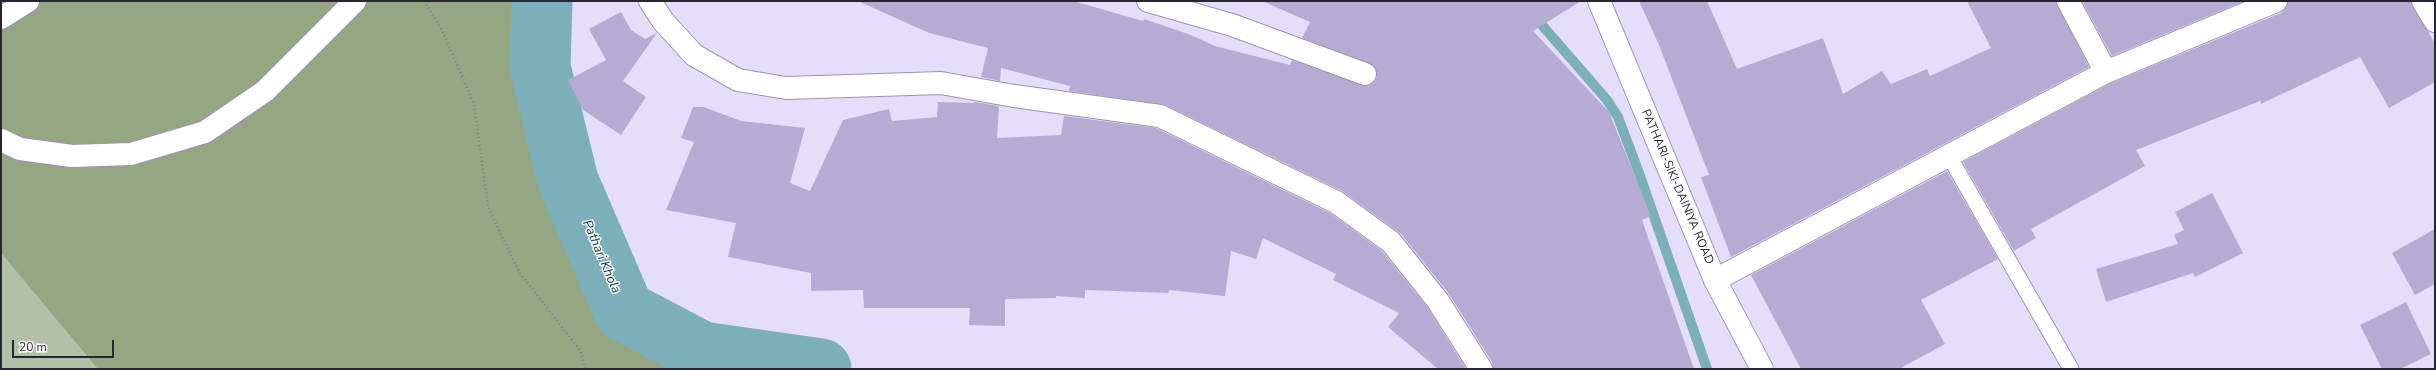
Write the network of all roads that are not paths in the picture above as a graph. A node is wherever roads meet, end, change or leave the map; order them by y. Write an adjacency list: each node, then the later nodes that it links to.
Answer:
1 (28, 1): 9 (street)
2 (355, 1): 13 (street)
3 (650, 1): 16 (street)
4 (1148, 1): 12 (street)
5 (1599, 1): 15 (street, PATHARI-SIKI-DAINIYA ROAD)
6 (2068, 1): 11 (street)
7 (2276, 1): 11 (street)
8 (2423, 1): 10 (street)
9 (1, 18)
10 (2435, 22)
11 (2106, 72): 14 (street)
12 (1365, 74)
13 (1, 140)
14 (1949, 156): 15 (street); 18 (lane)
15 (1715, 280): 17 (street, PATHARI-SIKI-DAINIYA ROAD)
16 (1481, 369)
17 (1762, 369)
18 (2071, 369)

